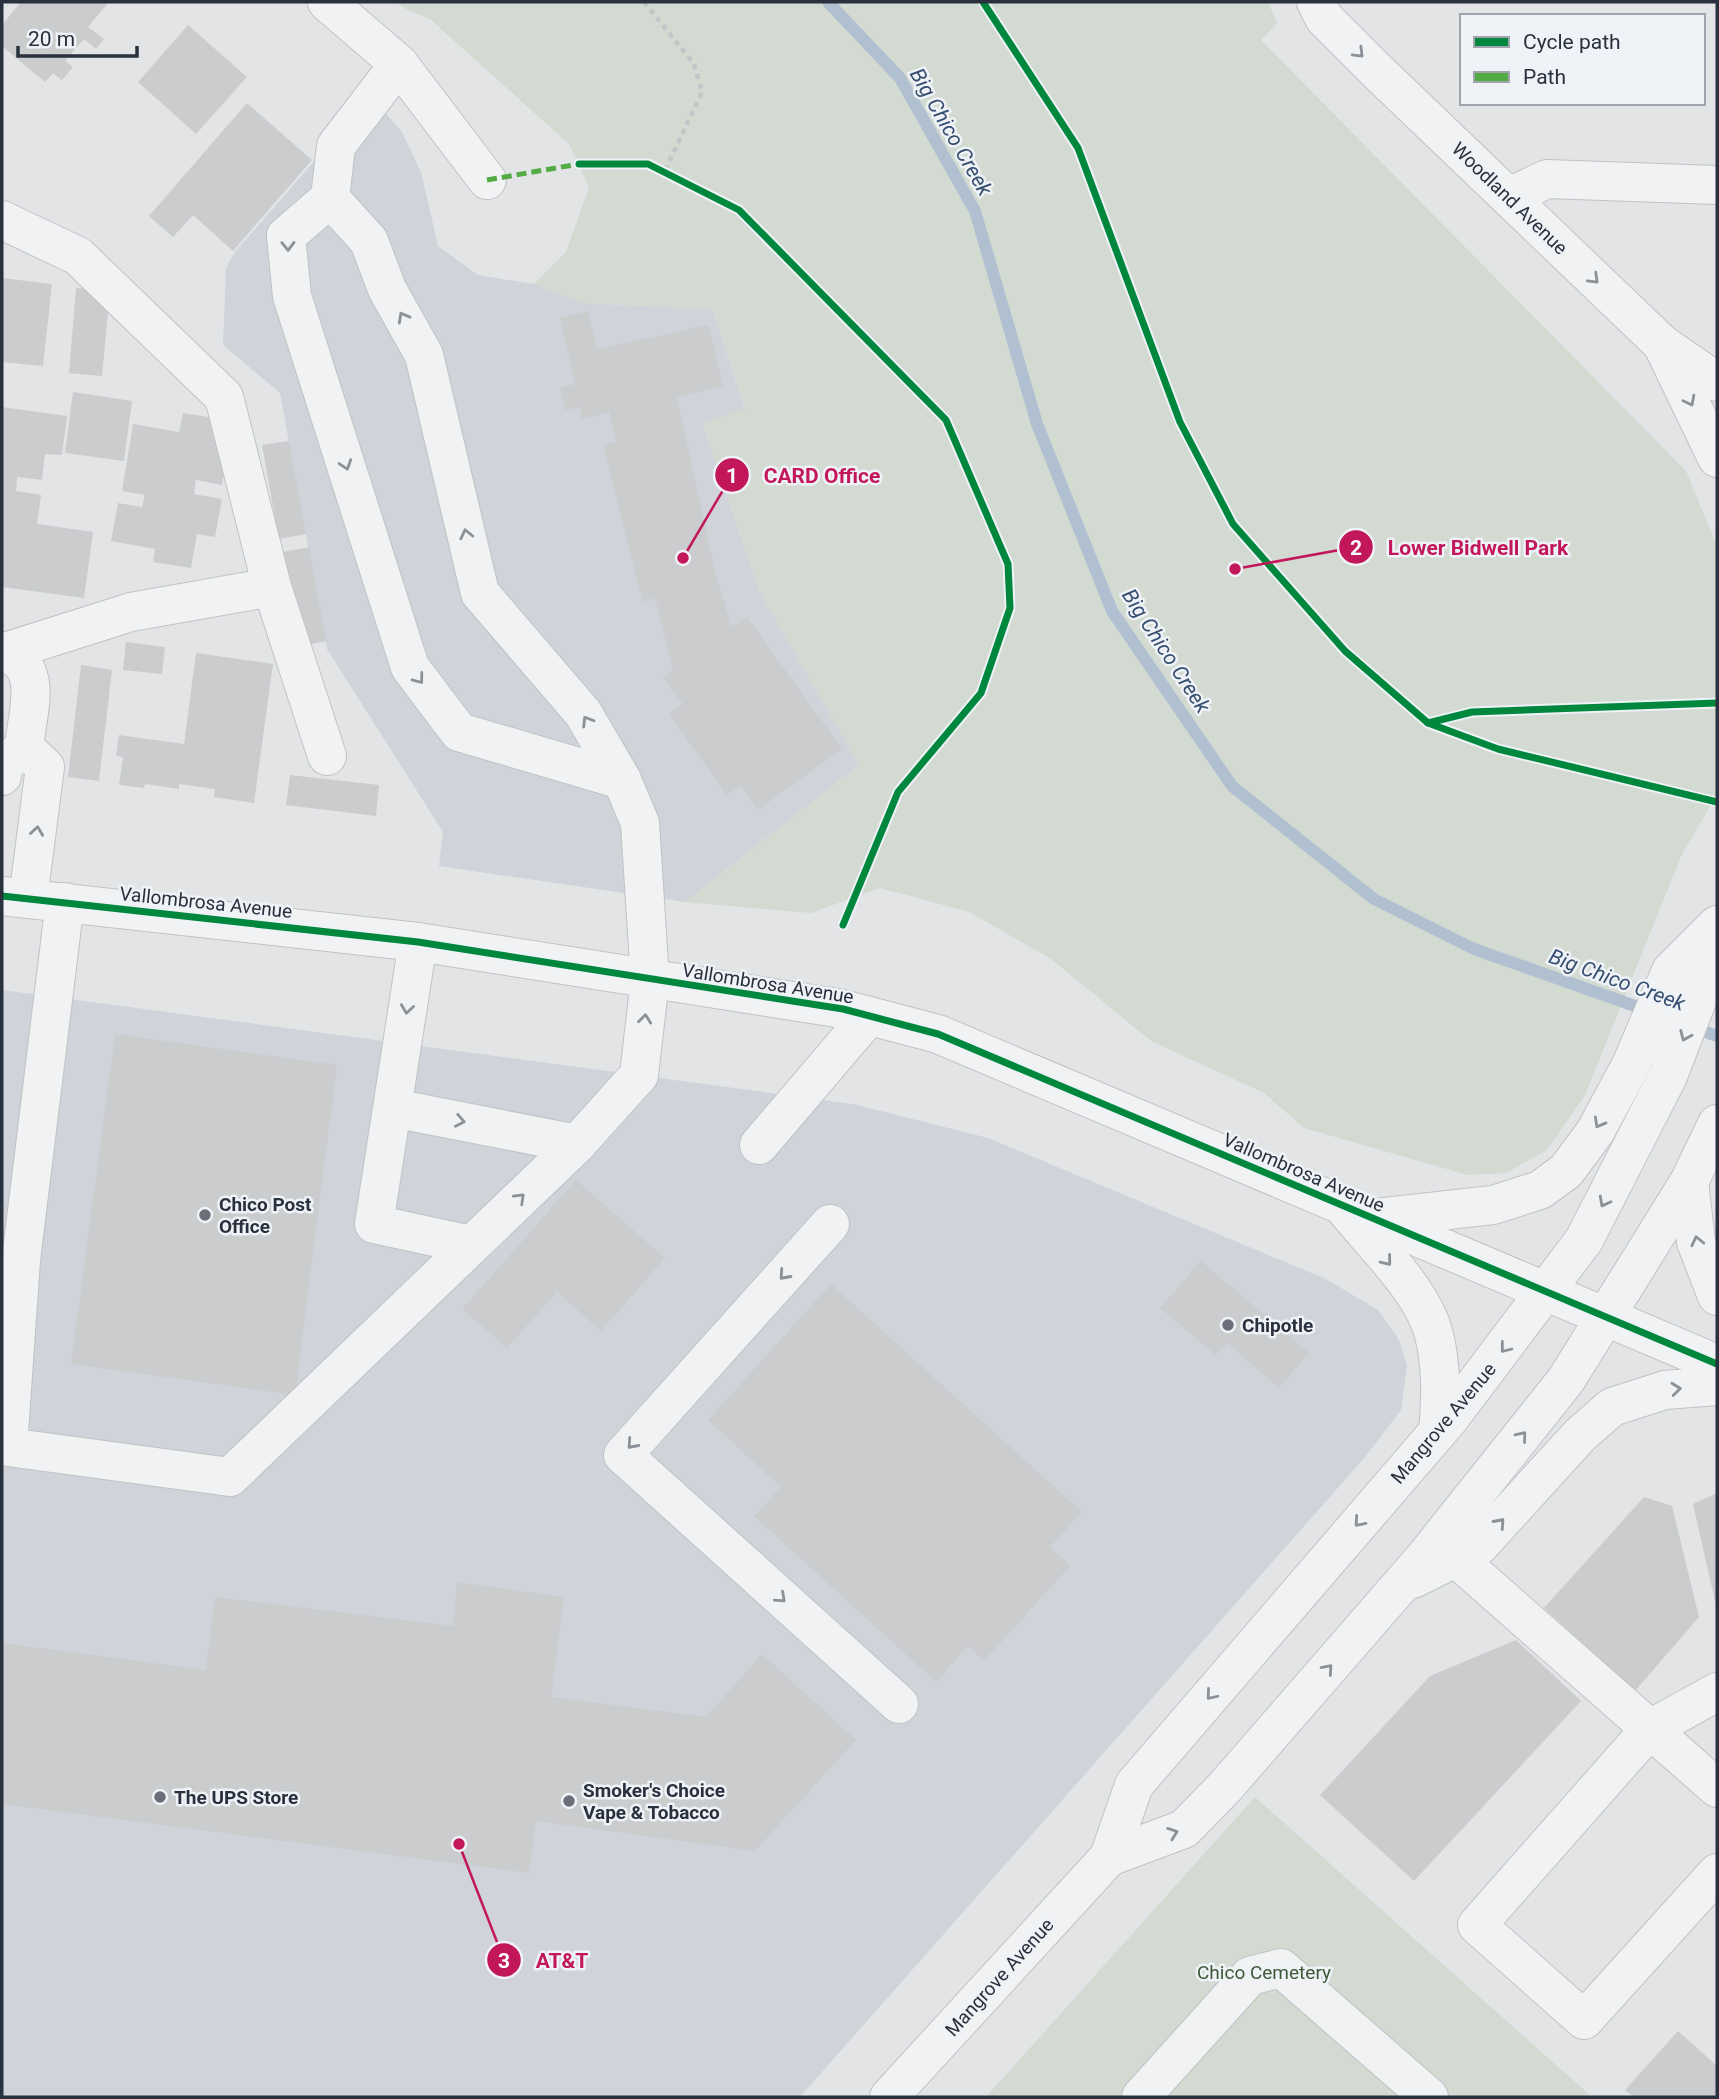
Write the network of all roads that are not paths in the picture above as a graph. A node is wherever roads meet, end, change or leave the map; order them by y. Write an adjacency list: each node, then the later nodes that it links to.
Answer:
1 (327, 2): 3 (street)
2 (1316, 2): 6 (street, Woodland Avenue, one-way to 6)
3 (399, 64): 4 (street); 7 (street)
4 (487, 180)
5 (1717, 185): 6 (street)
6 (1509, 197): 9 (street, Woodland Avenue, one-way to 9)
7 (330, 198): 16 (street, one-way to 7); 16 (street, one-way to 16)
8 (2, 220): 12 (street)
9 (1662, 344): 10 (street, Woodland Avenue); 11 (street, one-way to 11)
10 (1717, 382)
11 (1717, 458)
12 (272, 587): 13 (street); 15 (street)
13 (3, 652): 14 (street)
14 (13, 751): 17 (street, one-way to 14)
15 (327, 756)
16 (622, 780): 22 (street)
17 (15, 897): 18 (street, Vallombrosa Avenue)
18 (65, 902): 20 (street, Vallombrosa Avenue); 31 (street)
19 (1717, 925): 29 (street, one-way to 29)
20 (418, 942): 22 (street, Vallombrosa Avenue); 24 (street, one-way to 24)
21 (1717, 949): 32 (street, Mangrove Avenue, one-way to 32)
22 (650, 980): 23 (street, Vallombrosa Avenue); 26 (street, one-way to 22)
23 (869, 1016): 27 (street); 29 (street, Vallombrosa Avenue)
24 (393, 1108): 26 (street, one-way to 26); 31 (street)
25 (1717, 1124): 28 (street, Mangrove Avenue)
26 (577, 1144): 31 (street, one-way to 26)
27 (759, 1145)
28 (1689, 1182): 33 (street, one-way to 28); 34 (street, Mangrove Avenue)
29 (1358, 1213): 32 (street, Vallombrosa Avenue); 37 (street, one-way to 37)
30 (830, 1224): 41 (street, one-way to 41)
31 (471, 1245)
32 (1545, 1293): 34 (street, Vallombrosa Avenue); 37 (street, Mangrove Avenue, one-way to 37)
33 (1717, 1296)
34 (1607, 1318): 35 (street, Vallombrosa Avenue); 39 (street, Mangrove Avenue, one-way to 34)
35 (1717, 1364)
36 (1717, 1386): 38 (street, one-way to 36)
37 (1437, 1432): 44 (street, Mangrove Avenue, one-way to 44)
38 (1456, 1559): 39 (street); 42 (street)
39 (1402, 1584): 44 (street, Mangrove Avenue, one-way to 39)
40 (1717, 1692): 42 (street)
41 (899, 1704)
42 (1650, 1729): 43 (street); 45 (street)
43 (1717, 1788)
44 (1109, 1857): 46 (street, Mangrove Avenue)
45 (1717, 1873)
46 (889, 2097)
47 (1141, 2097): 48 (street)
48 (1429, 2097)

